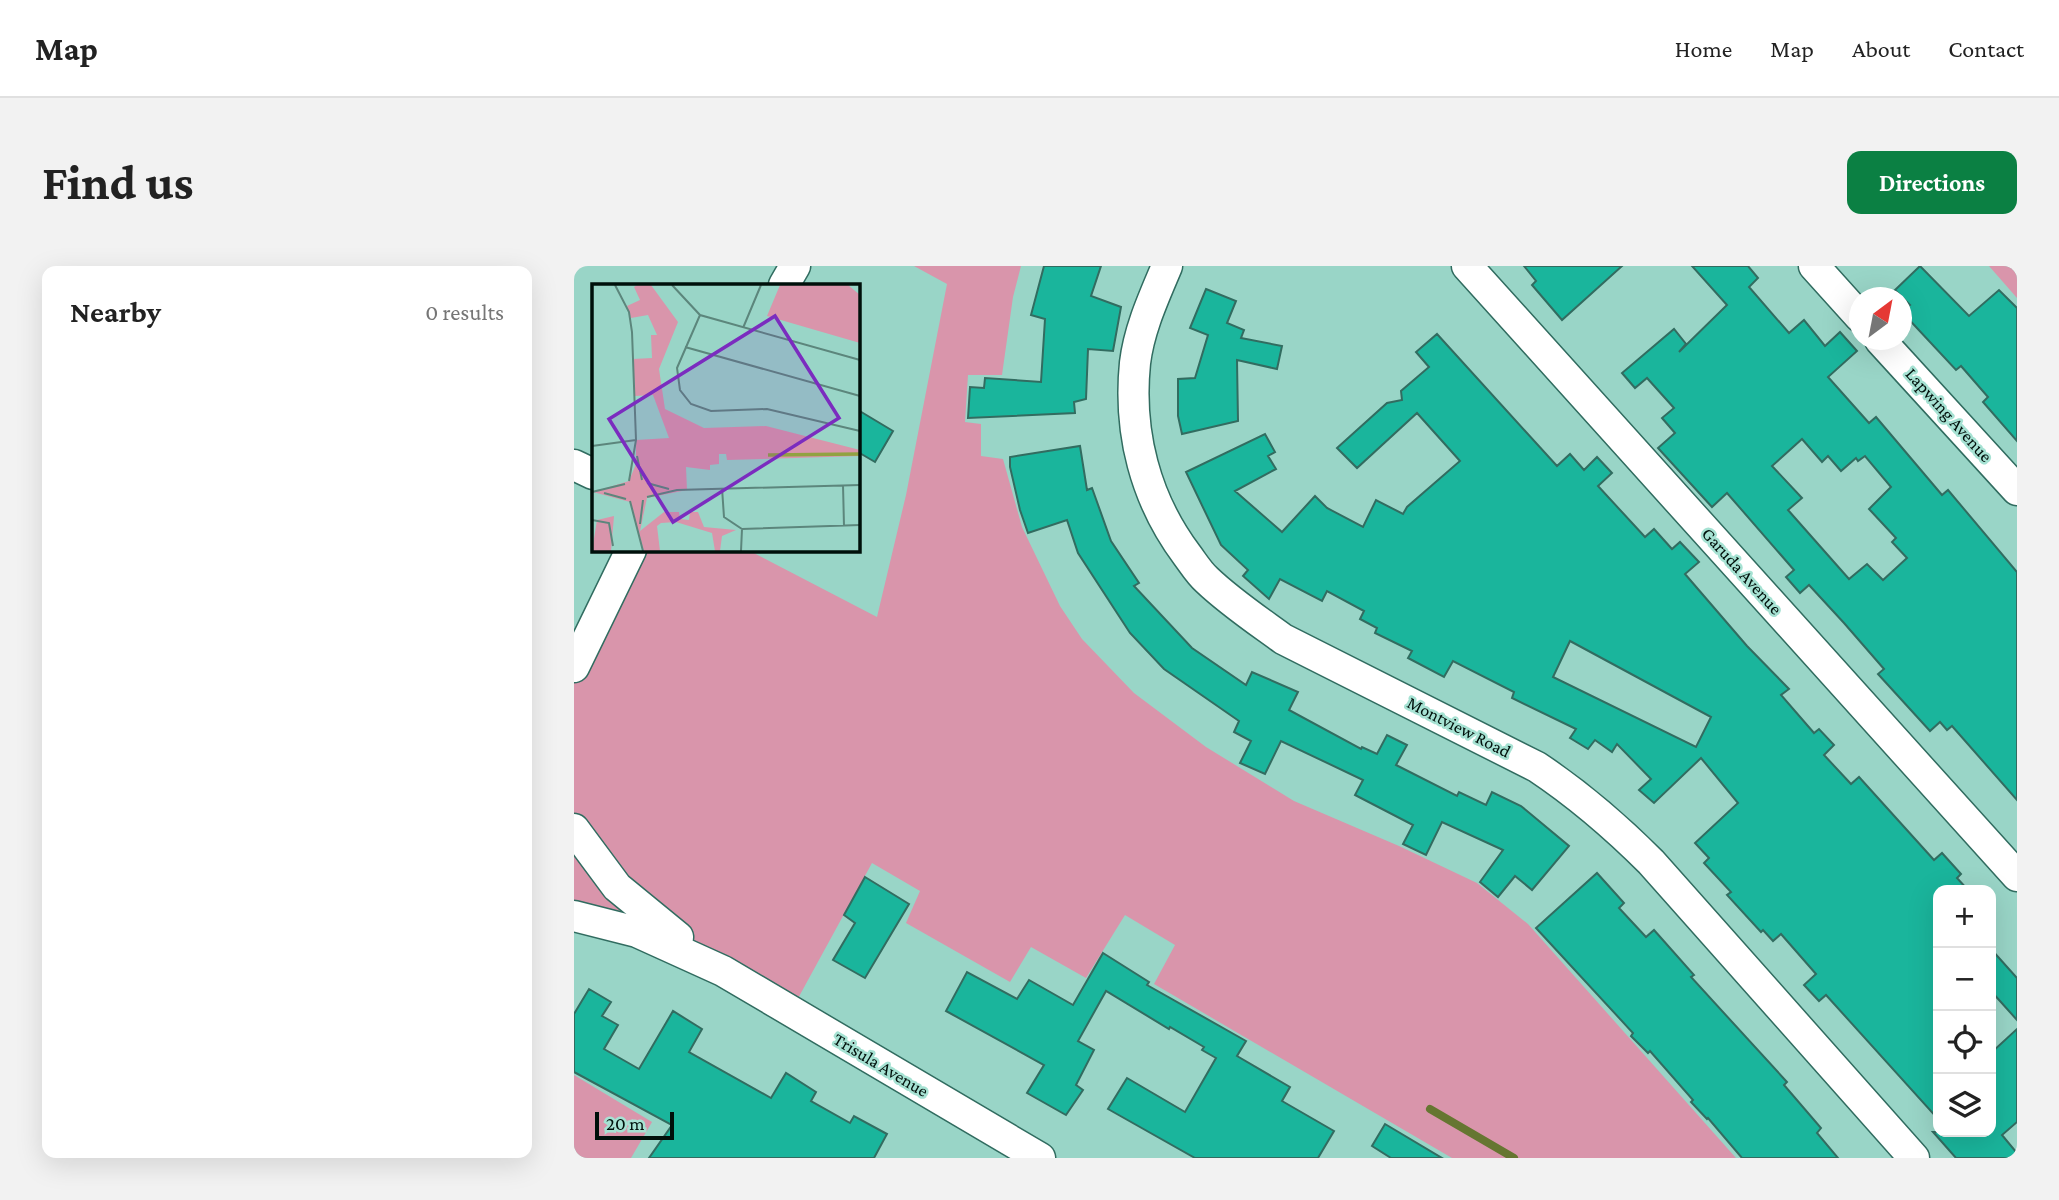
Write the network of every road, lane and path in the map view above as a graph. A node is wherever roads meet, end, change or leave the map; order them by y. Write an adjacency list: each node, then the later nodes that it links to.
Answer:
1 (797, 266): 5 (street); 6 (street)
2 (1167, 266): 22 (street, Montview Road)
3 (1467, 266): 17 (street, Garuda Avenue)
4 (1814, 266): 7 (street)
5 (785, 284)
6 (808, 284)
7 (1849, 305)
8 (1889, 350): 11 (street, Lapwing Avenue)
9 (574, 465): 10 (street)
10 (592, 474)
11 (2017, 490)
12 (624, 551): 14 (street)
13 (631, 551): 15 (street)
14 (574, 618)
15 (574, 667)
16 (574, 829): 19 (street, Trisula Avenue)
17 (2017, 876)
18 (574, 916): 19 (street, Trisula Avenue)
19 (723, 971): 20 (street, Trisula Avenue)
20 (1010, 1151): 21 (street, Trisula Avenue)
21 (1041, 1158)
22 (1914, 1158)

